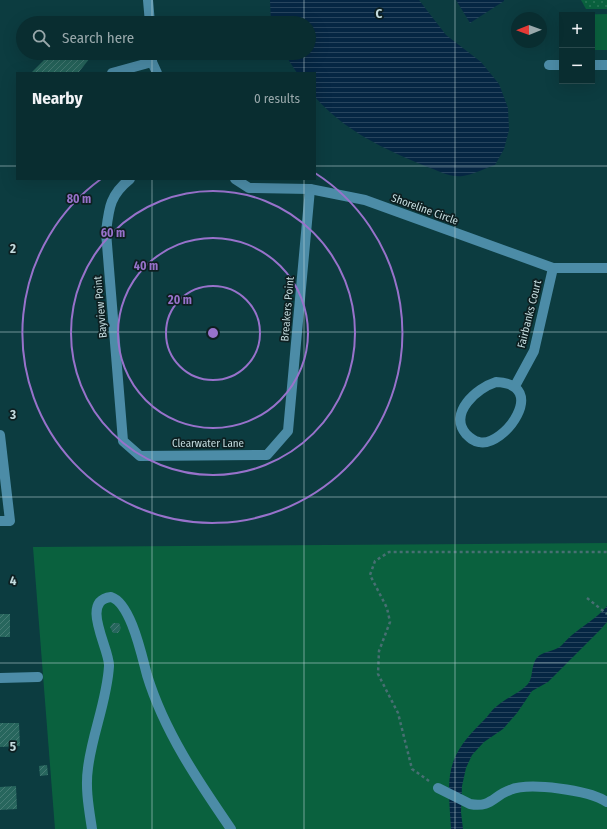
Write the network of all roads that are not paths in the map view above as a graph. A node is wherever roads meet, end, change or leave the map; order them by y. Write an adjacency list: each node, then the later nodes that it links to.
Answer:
1 (148, 0): 2 (street)
2 (149, 16)
3 (147, 60): 9 (street)
4 (153, 60): 10 (street)
5 (549, 65): 6 (street)
6 (559, 65)
7 (595, 65): 8 (street)
8 (607, 65)
9 (115, 72)
10 (157, 72)
11 (129, 180): 19 (street, Bayview Point)
12 (237, 180): 13 (street, Shoreline Circle)
13 (310, 189): 14 (street, Shoreline Circle); 17 (street, Breakers Point)
14 (553, 268): 15 (street, Shoreline Circle); 16 (street, Fairbanks Court)
15 (607, 268)
16 (515, 386): 16 (street)
17 (288, 431): 19 (street, Clearwater Lane)
18 (0, 435): 20 (street)
19 (123, 441)
20 (0, 521)
21 (38, 677): 22 (street)
22 (0, 678)
23 (438, 788): 24 (street)
24 (607, 802)
25 (92, 829): 26 (street)
26 (231, 829)

